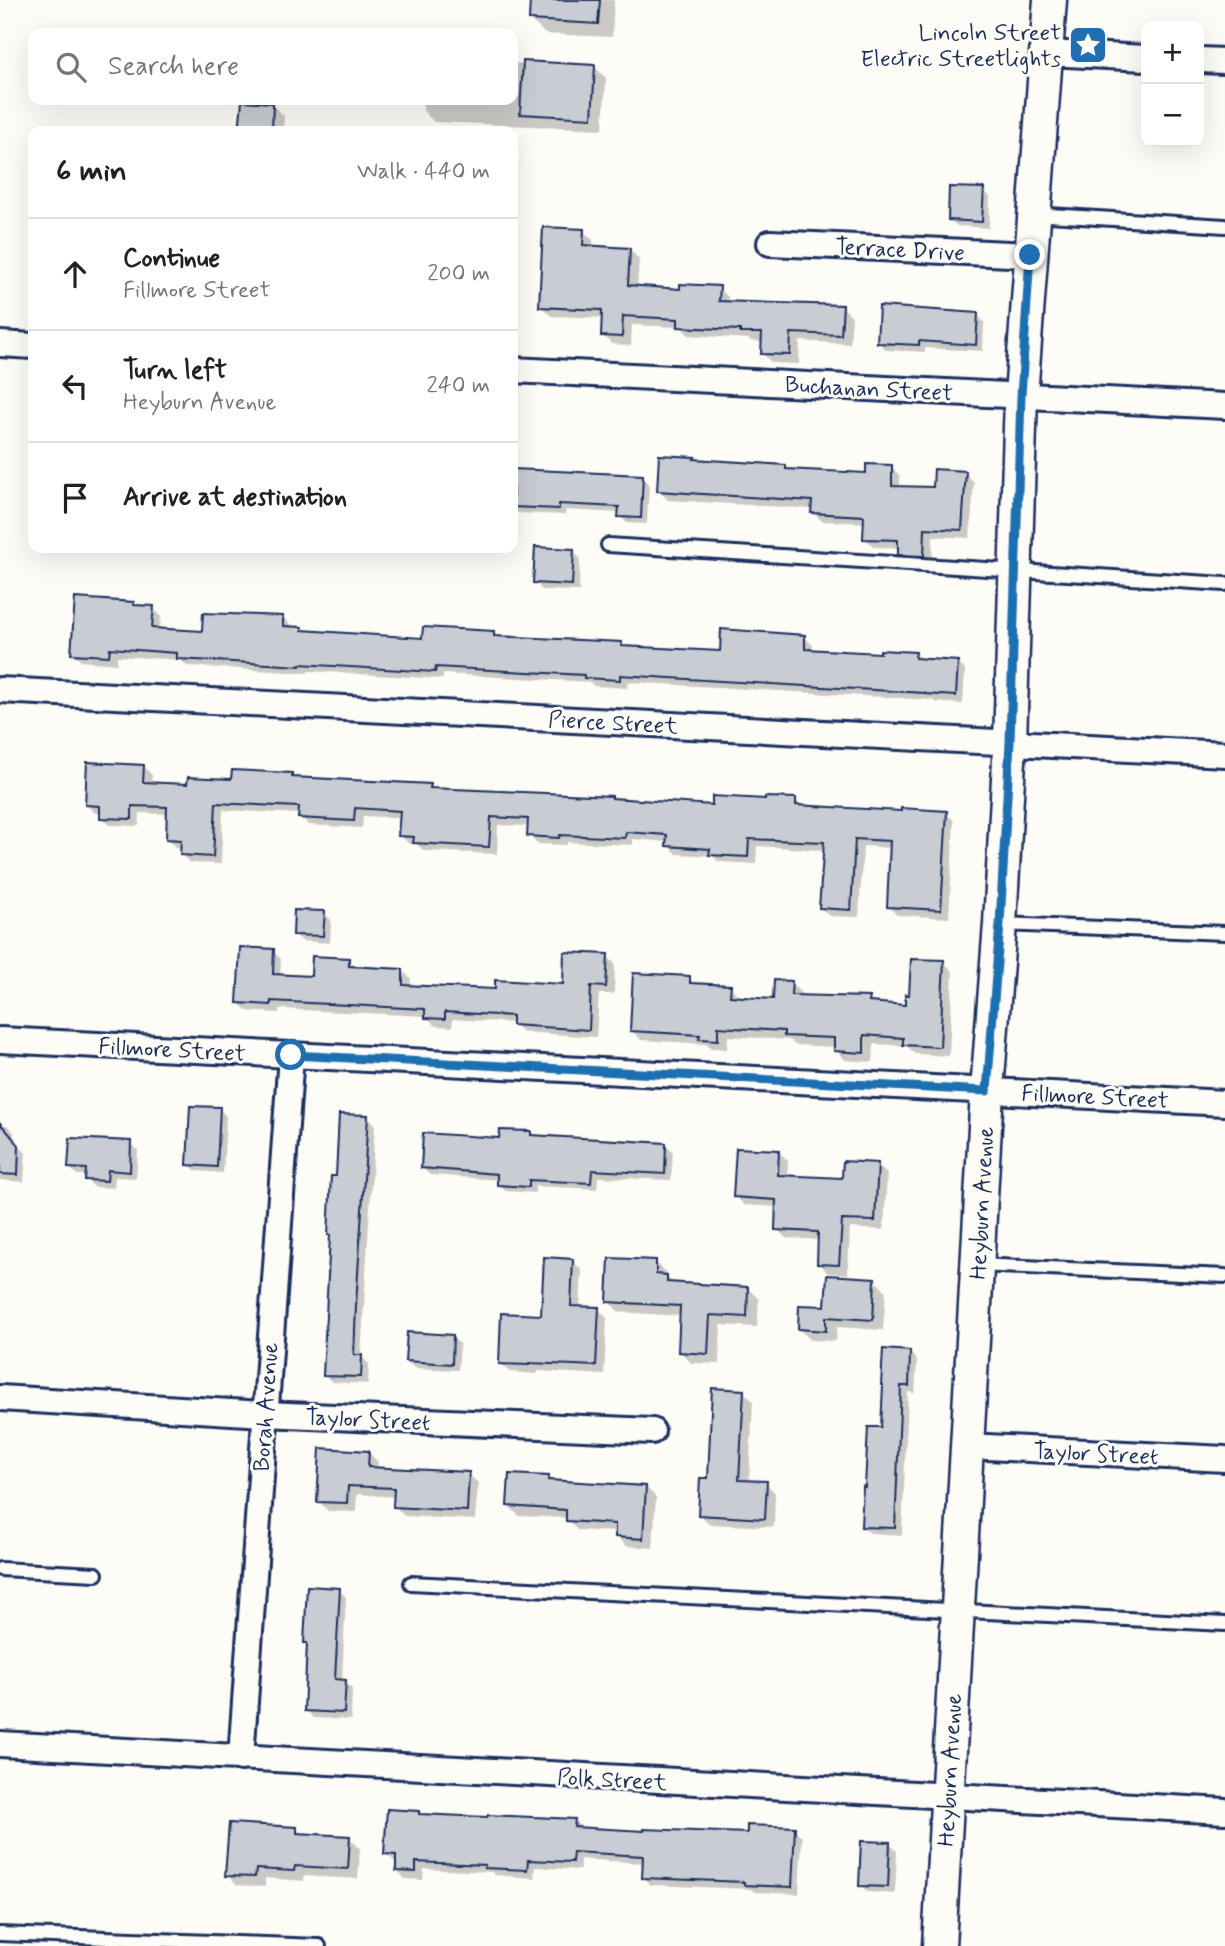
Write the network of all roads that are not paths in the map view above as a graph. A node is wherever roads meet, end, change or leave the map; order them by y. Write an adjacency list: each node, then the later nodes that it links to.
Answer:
1 (1046, 1): 2 (street, Heyburn Avenue)
2 (1047, 53): 3 (street); 6 (street, Heyburn Avenue)
3 (1141, 58)
4 (1204, 60): 5 (street)
5 (1225, 61)
6 (1033, 214): 7 (lane); 9 (street, Heyburn Avenue)
7 (1225, 226)
8 (770, 243): 9 (street, Terrace Drive)
9 (1030, 255): 13 (street, Heyburn Avenue)
10 (0, 344): 11 (street)
11 (28, 346)
12 (518, 370): 13 (street, Buchanan Street)
13 (1021, 396): 14 (street, Buchanan Street); 16 (street, Heyburn Avenue)
14 (1225, 406)
15 (608, 545): 16 (lane)
16 (1016, 572): 17 (lane); 19 (street, Heyburn Avenue)
17 (1225, 584)
18 (0, 690): 19 (street, Pierce Street)
19 (1010, 742): 20 (street, Pierce Street); 21 (street, Heyburn Avenue)
20 (1225, 754)
21 (1000, 924): 22 (lane); 25 (street, Heyburn Avenue)
22 (1225, 933)
23 (0, 1040): 24 (street, Fillmore Street)
24 (291, 1055): 25 (street, Fillmore Street); 30 (street, Borah Avenue)
25 (987, 1091): 26 (street, Fillmore Street); 27 (street, Heyburn Avenue)
26 (1225, 1103)
27 (978, 1265): 28 (lane); 32 (street, Heyburn Avenue)
28 (1225, 1276)
29 (0, 1398): 30 (street, Taylor Street)
30 (265, 1414): 31 (street, Taylor Street); 40 (street, Borah Avenue)
31 (652, 1431)
32 (968, 1446): 33 (street, Taylor Street); 37 (street, Heyburn Avenue)
33 (1225, 1459)
34 (0, 1569): 35 (lane)
35 (96, 1574)
36 (411, 1583): 37 (lane)
37 (958, 1611): 38 (lane); 41 (street, Heyburn Avenue)
38 (1225, 1624)
39 (0, 1744): 40 (street, Polk Street)
40 (241, 1758): 41 (street, Polk Street)
41 (948, 1798): 42 (street, Polk Street); 45 (street, Heyburn Avenue)
42 (1225, 1811)
43 (0, 1934): 44 (lane)
44 (319, 1946)
45 (939, 1946)

